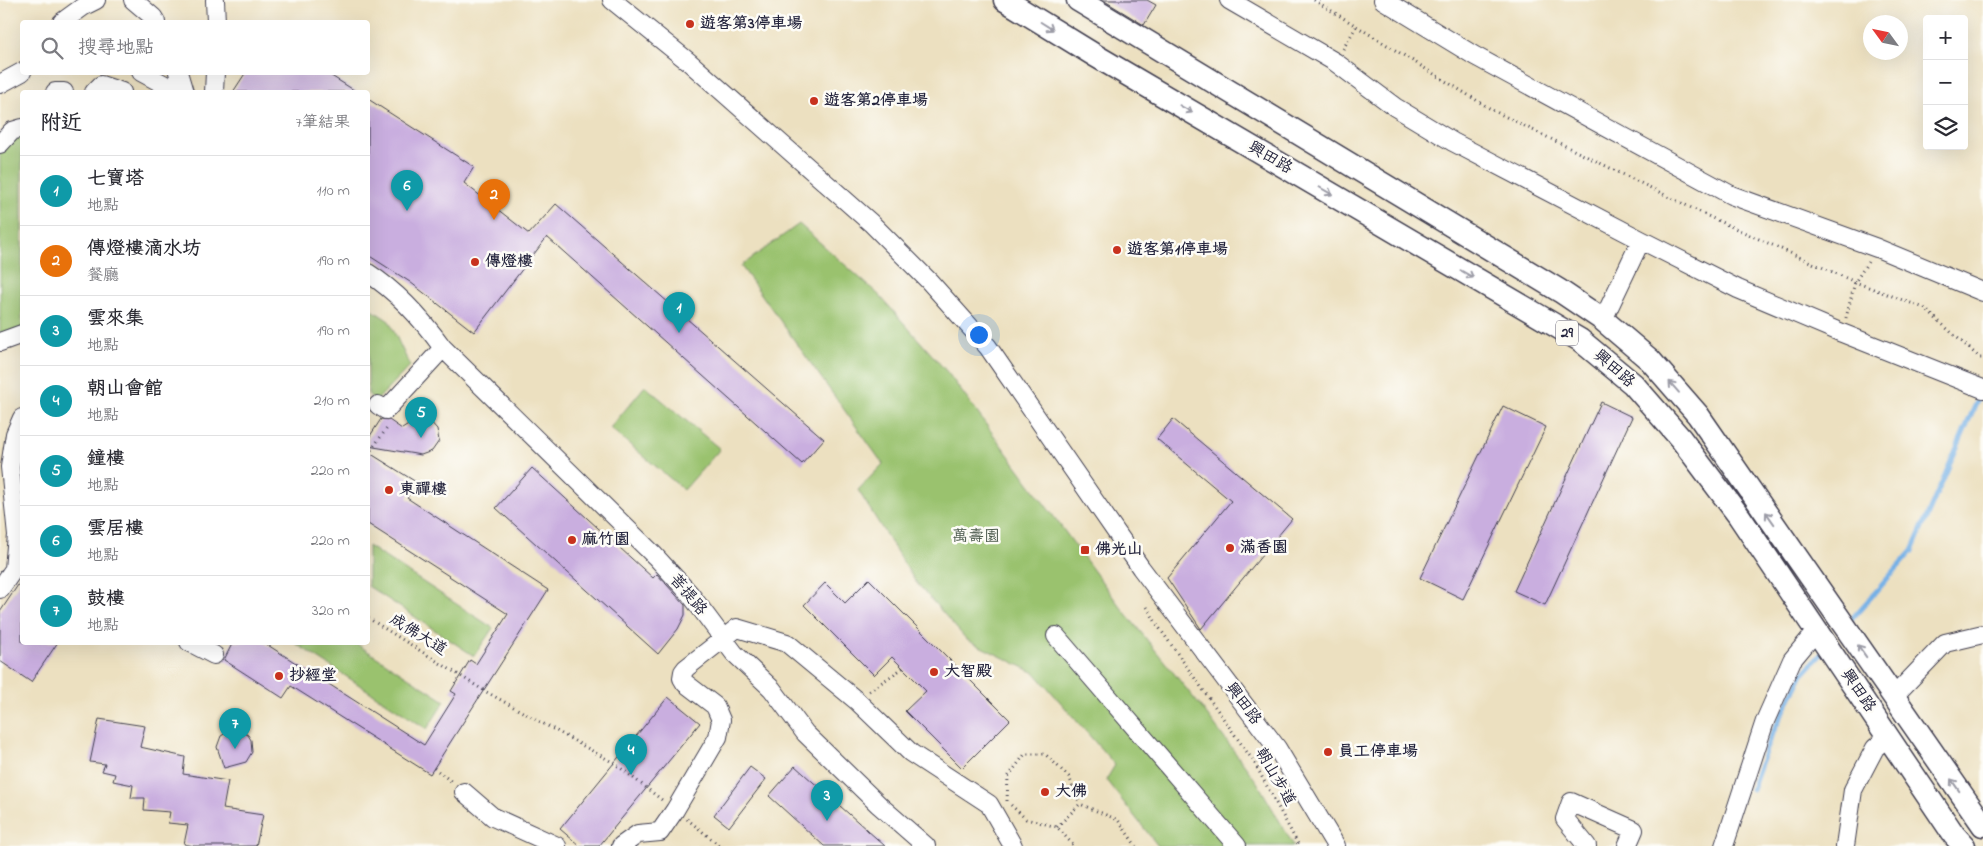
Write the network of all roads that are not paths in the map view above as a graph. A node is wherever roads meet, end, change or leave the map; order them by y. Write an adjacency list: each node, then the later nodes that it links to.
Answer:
1 (96, 0): 9 (street)
2 (133, 0): 10 (street)
3 (215, 0): 11 (street)
4 (612, 0): 52 (street, 興田路)
5 (1005, 0): 24 (main road, 興田路 / 29, one-way to 24)
6 (1078, 0): 22 (main road, 興田路 / 29)
7 (1229, 0): 26 (street)
8 (1383, 0): 28 (street)
9 (65, 20)
10 (155, 20)
11 (216, 20)
12 (20, 73): 16 (street)
13 (147, 75): 19 (street)
14 (179, 75): 20 (street)
15 (215, 75): 21 (street)
16 (0, 84)
17 (96, 90): 18 (street)
18 (116, 90)
19 (174, 90)
20 (183, 90)
21 (214, 90)
22 (1244, 100): 24 (main road); 29 (main road, 興田路 / 29)
23 (20, 129): 25 (street)
24 (1226, 132): 37 (main road, 興田路 / 29, one-way to 37)
25 (0, 144)
26 (1641, 240): 29 (street); 33 (street)
27 (370, 276): 32 (street, 菩提路)
28 (1983, 292)
29 (1603, 320): 43 (main road, 興田路 / 29, one-way to 29)
30 (20, 335): 31 (street)
31 (0, 342)
32 (443, 348): 34 (street); 40 (street, 菩提路)
33 (1983, 389)
34 (378, 405)
35 (20, 423): 36 (street)
36 (0, 589)
37 (1817, 630): 44 (main road, 興田路 / 29); 55 (street)
38 (1983, 634): 43 (street)
39 (1056, 636): 51 (street)
40 (724, 640): 48 (street); 49 (street, 菩提路); 50 (street)
41 (195, 645): 42 (street)
42 (214, 655)
43 (1894, 696): 46 (main road, 興田路 / 29, one-way to 43)
44 (1888, 737): 56 (street); 57 (main road, 興田路 / 29)
45 (464, 792): 47 (street)
46 (1983, 825)
47 (557, 846)
48 (621, 846)
49 (926, 846)
50 (1013, 846)
51 (1237, 846)
52 (1336, 846)
53 (1587, 846): 54 (street)
54 (1627, 846)
55 (1724, 846)
56 (1845, 846)
57 (1964, 846)

